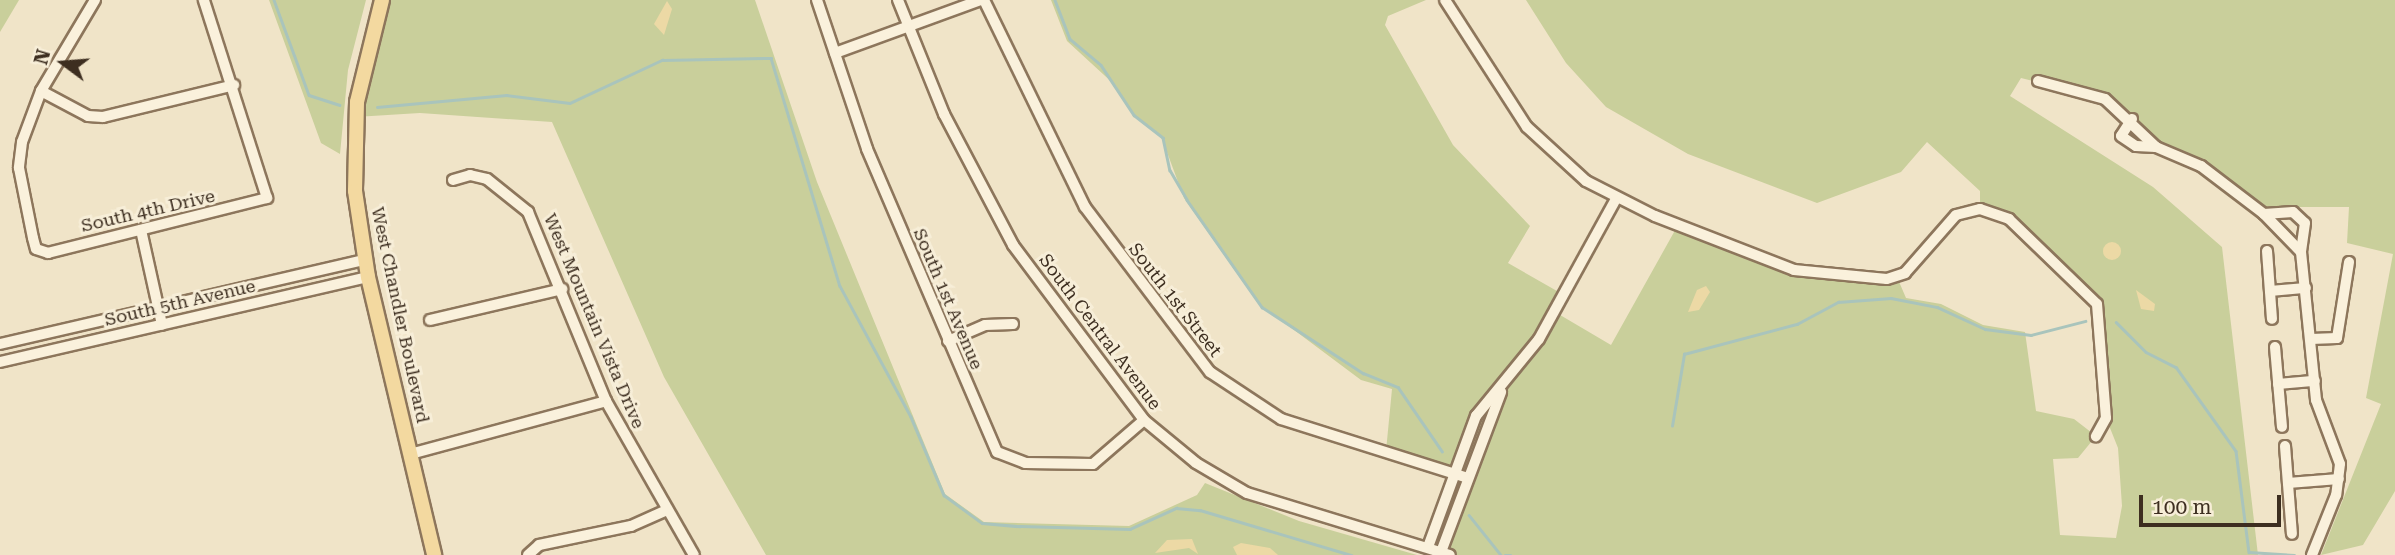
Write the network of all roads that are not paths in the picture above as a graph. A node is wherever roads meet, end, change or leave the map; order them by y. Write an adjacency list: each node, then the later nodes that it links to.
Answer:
1 (94, 0): 12 (street)
2 (204, 0): 11 (street)
3 (382, 0): 21 (main road, West Chandler Boulevard)
4 (817, 0): 9 (street, South 1st Avenue)
5 (898, 0): 8 (street, South Central Avenue)
6 (982, 0): 8 (street); 46 (street, South 1st Street)
7 (1445, 0): 16 (street)
8 (908, 27): 9 (street); 41 (street, South Central Avenue)
9 (835, 53): 33 (street, South 1st Avenue)
10 (2038, 80): 13 (street)
11 (234, 85): 12 (street); 18 (street, South 4th Drive)
12 (41, 91): 18 (street, South 4th Drive)
13 (2132, 120): 14 (street); 14 (street)
14 (2157, 147): 17 (street)
15 (453, 180): 25 (street, West Mountain Vista Drive)
16 (1616, 199): 38 (street); 43 (street)
17 (2264, 214): 20 (street); 20 (street)
18 (141, 230): 27 (street)
19 (2267, 251): 26 (street)
20 (2301, 252): 24 (street)
21 (365, 260): 23 (main road, West Chandler Boulevard); 27 (street, South 5th Avenue)
22 (2349, 262): 32 (street)
23 (369, 276): 31 (street, South 5th Avenue); 45 (main road, West Chandler Boulevard)
24 (2306, 288): 26 (street); 32 (street)
25 (562, 289): 29 (street); 40 (street, West Mountain Vista Drive)
26 (2270, 291): 28 (street)
27 (158, 307): 31 (street); 34 (street, South 5th Avenue)
28 (2272, 319)
29 (430, 320)
30 (1013, 324): 33 (street)
31 (162, 325): 36 (street, South 5th Avenue)
32 (2311, 339): 37 (street)
33 (948, 341): 41 (street, South 1st Avenue)
34 (0, 344)
35 (2275, 348): 39 (street)
36 (0, 362)
37 (2315, 381): 39 (street); 48 (street)
38 (1505, 383): 46 (street); 47 (street)
39 (2278, 384): 42 (street)
40 (606, 401): 45 (street); 50 (street, West Mountain Vista Drive)
41 (1144, 420): 52 (street, South Central Avenue)
42 (2282, 427)
43 (2095, 436)
44 (2285, 446): 49 (street)
45 (410, 454): 56 (main road, West Chandler Boulevard)
46 (1455, 473): 47 (street, South 1st Street); 52 (street)
47 (1468, 478): 53 (street)
48 (2339, 479): 49 (street); 55 (street)
49 (2288, 483): 51 (street)
50 (664, 511): 54 (street); 57 (street, West Mountain Vista Drive)
51 (2292, 534)
52 (1428, 547): 53 (street, South Central Avenue)
53 (1446, 553)
54 (528, 554)
55 (2313, 554)
56 (434, 555)
57 (694, 555)

